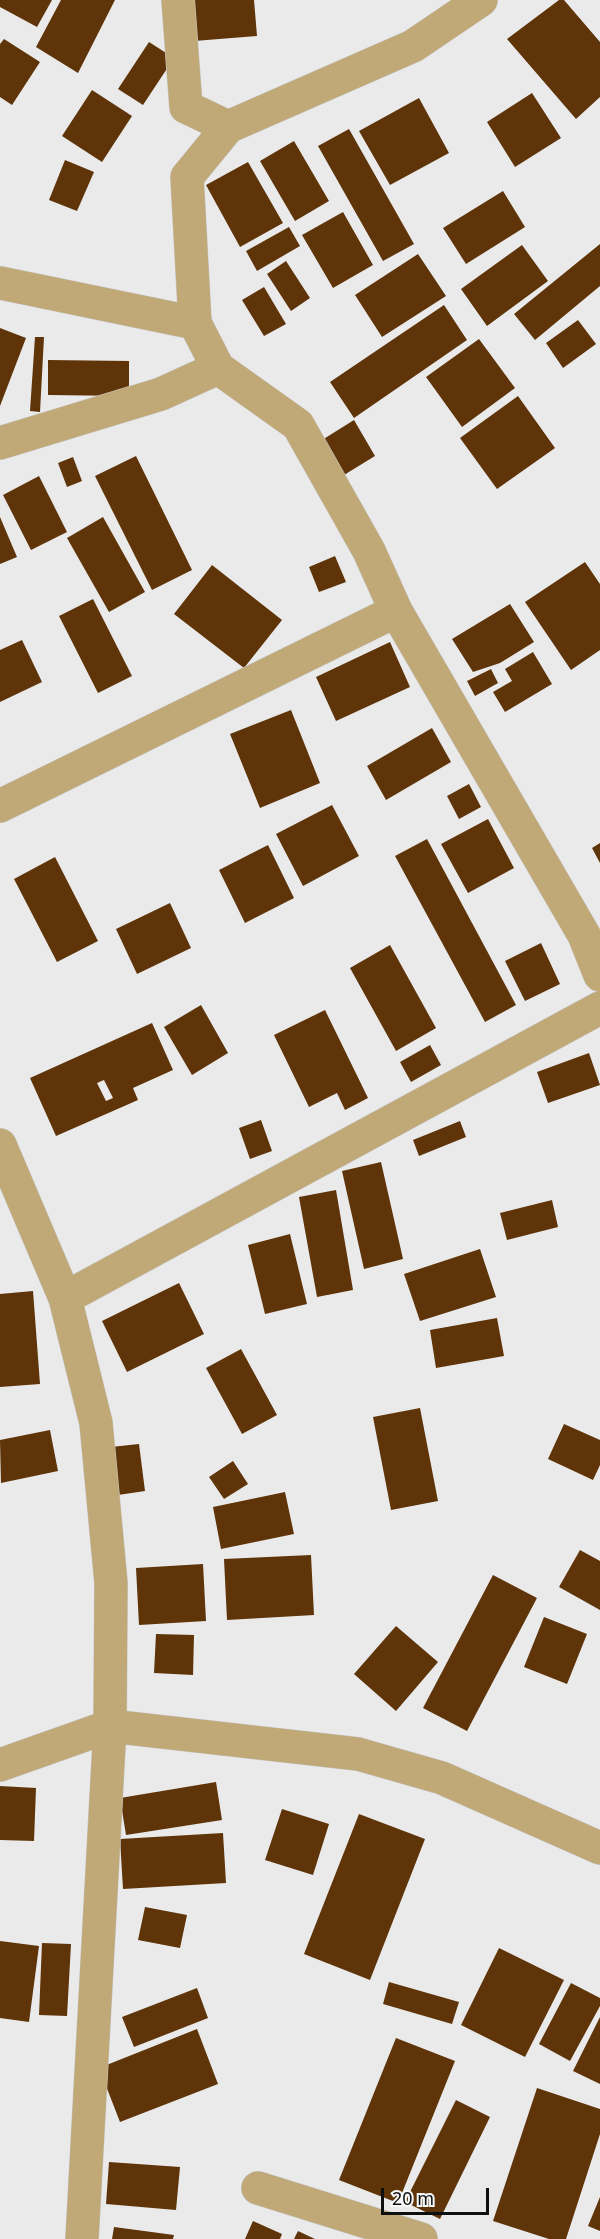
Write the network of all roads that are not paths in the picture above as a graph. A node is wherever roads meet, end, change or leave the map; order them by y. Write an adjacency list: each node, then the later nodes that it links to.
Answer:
1 (178, 0): 3 (street)
2 (481, 0): 3 (street)
3 (228, 127): 5 (street)
4 (0, 283): 5 (street)
5 (195, 323): 6 (street)
6 (218, 368): 7 (street); 8 (street)
7 (0, 443)
8 (396, 611): 9 (street); 10 (street)
9 (0, 806)
10 (600, 975)
11 (600, 1008): 13 (street)
12 (0, 1145): 13 (street)
13 (65, 1298): 14 (street)
14 (110, 1726): 15 (street); 16 (street); 18 (street)
15 (0, 1765)
16 (600, 1848)
17 (258, 2188): 19 (street)
18 (82, 2239)
19 (421, 2239)

